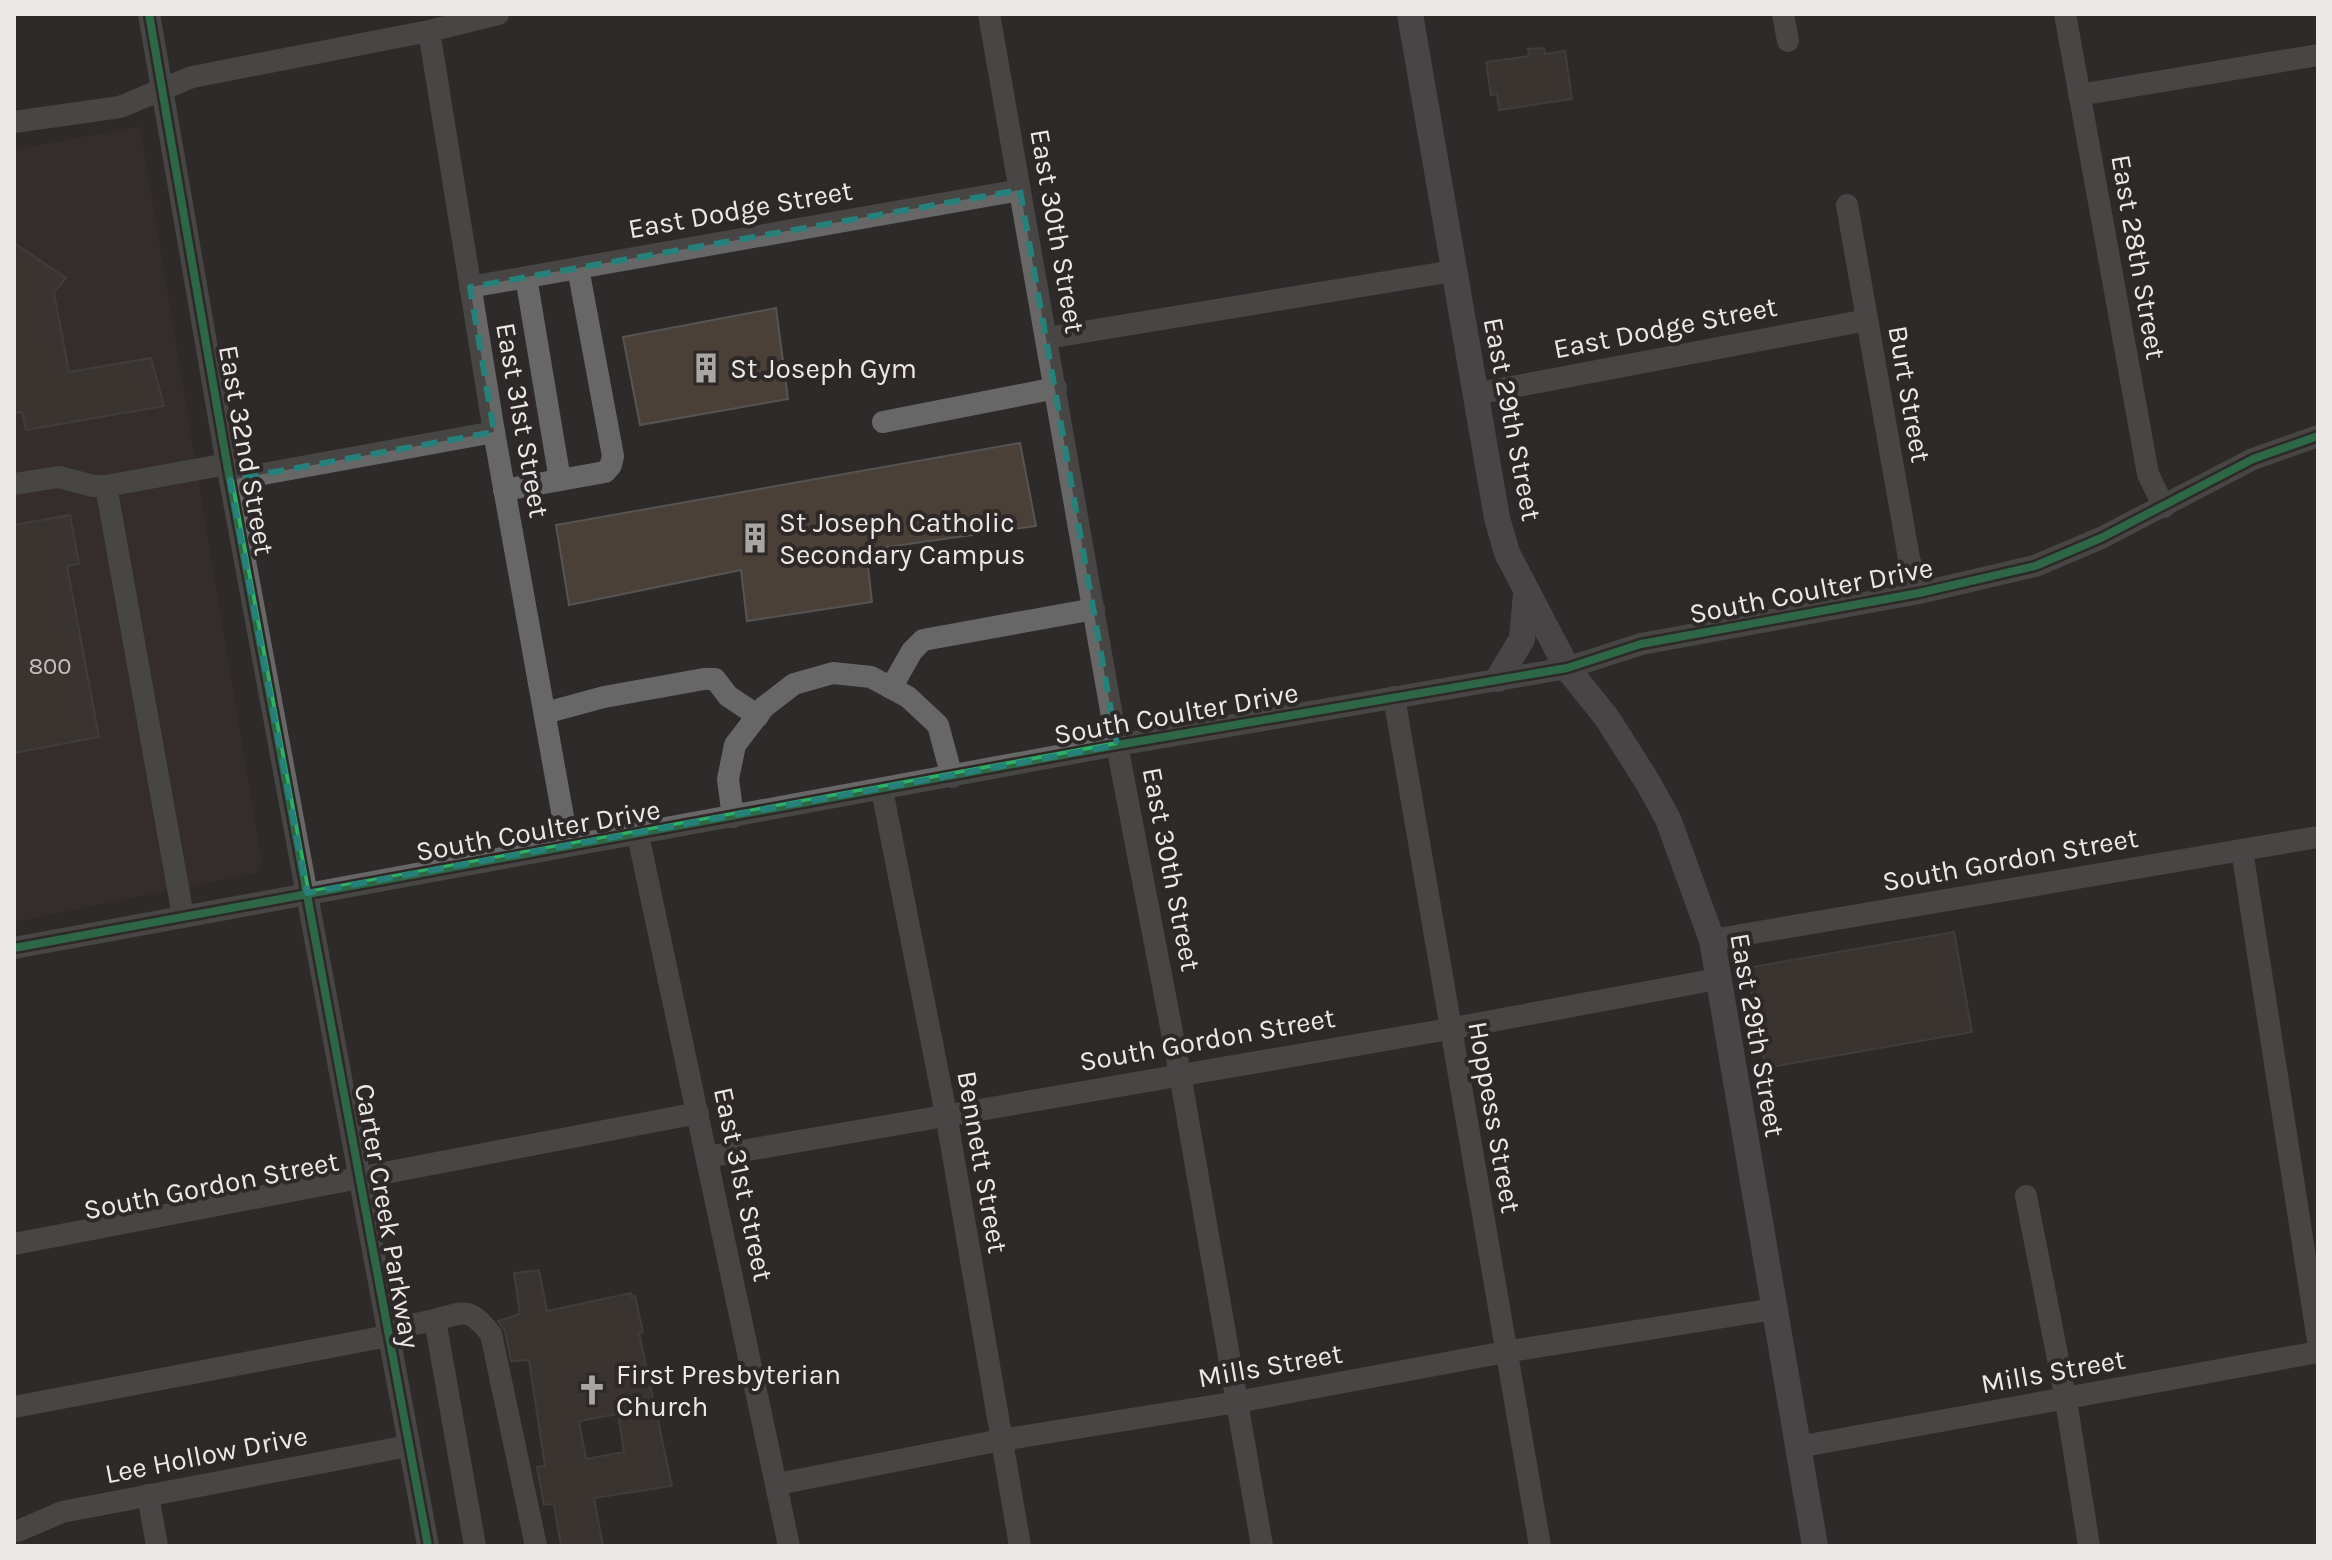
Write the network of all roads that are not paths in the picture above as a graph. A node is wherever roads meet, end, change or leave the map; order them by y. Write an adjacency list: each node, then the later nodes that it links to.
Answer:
1 (149, 14): 10 (street, East 32nd Street)
2 (498, 14): 7 (street)
3 (989, 14): 13 (street, East 30th Street)
4 (1410, 14): 16 (main road, East 29th Street)
5 (1783, 14): 8 (street)
6 (2065, 14): 11 (street, East 28th Street)
7 (429, 31): 10 (street); 18 (street, East 31st Street)
8 (1788, 41)
9 (2318, 55): 11 (street)
10 (161, 91): 12 (street); 26 (street, East 32nd Street)
11 (2079, 95): 31 (street, East 28th Street)
12 (14, 122)
13 (1020, 190): 15 (street, East Dodge Street); 20 (street, East 30th Street)
14 (1847, 205): 19 (street, Burt Street)
15 (578, 268): 17 (street, East Dodge Street); 27 (street)
16 (1453, 271): 20 (street); 22 (main road, East 29th Street)
17 (526, 277): 18 (street, East Dodge Street); 27 (street)
18 (470, 287): 24 (street, East 31st Street)
19 (1867, 320): 22 (street, East Dodge Street); 32 (street, Burt Street)
20 (1047, 338): 21 (street, East 30th Street)
21 (1056, 388): 23 (street); 34 (street, East 30th Street)
22 (1475, 394): 33 (main road, East 29th Street)
23 (883, 422)
24 (494, 432): 26 (street); 30 (street, East 31st Street)
25 (2318, 436): 31 (street, South Coulter Drive)
26 (228, 472): 29 (street); 49 (street, East 32nd Street)
27 (560, 480): 30 (street)
28 (14, 484): 29 (street)
29 (106, 486): 50 (street)
30 (504, 490): 39 (street, East 31st Street)
31 (2164, 507): 32 (street, South Coulter Drive)
32 (1919, 593): 35 (street, South Coulter Drive)
33 (1526, 594): 35 (main road, East 29th Street); 36 (main road)
34 (1094, 609): 37 (street); 41 (street, East 30th Street)
35 (1567, 668): 36 (street, South Coulter Drive); 51 (main road, East 29th Street)
36 (1498, 679): 38 (street, South Coulter Drive)
37 (891, 688): 40 (street); 42 (street)
38 (1394, 697): 41 (street, South Coulter Drive); 54 (street, Hoppess Street)
39 (545, 713): 40 (street); 44 (street, East 31st Street)
40 (758, 716): 45 (street)
41 (1117, 745): 42 (street, South Coulter Drive); 55 (street, East 30th Street)
42 (952, 777): 43 (street, South Coulter Drive)
43 (882, 790): 45 (street, South Coulter Drive); 57 (street, Bennett Street)
44 (563, 817)
45 (733, 817): 46 (street, South Coulter Drive)
46 (638, 835): 49 (street, South Coulter Drive); 56 (street, East 31st Street)
47 (2318, 837): 48 (street, South Gordon Street)
48 (2242, 850): 51 (street, South Gordon Street); 65 (street)
49 (307, 893): 50 (street, South Coulter Drive); 59 (street, Carter Creek Parkway)
50 (183, 916): 52 (street, South Coulter Drive)
51 (1712, 940): 53 (main road, East 29th Street)
52 (14, 948)
53 (1717, 979): 54 (street, South Gordon Street); 62 (main road, East 29th Street)
54 (1449, 1029): 55 (street, South Gordon Street); 66 (street, Hoppess Street)
55 (1180, 1074): 57 (street, South Gordon Street); 69 (street, East 30th Street)
56 (698, 1113): 58 (street, East 31st Street); 59 (street, South Gordon Street)
57 (946, 1114): 58 (street, South Gordon Street); 71 (street, Bennett Street)
58 (707, 1157): 74 (street, East 31st Street)
59 (358, 1180): 61 (street, South Gordon Street); 64 (street, Carter Creek Parkway)
60 (2026, 1196): 68 (street)
61 (14, 1244)
62 (1774, 1309): 66 (street, Mills Street); 73 (main road, East 29th Street)
63 (435, 1320): 64 (street); 79 (street); 80 (street)
64 (387, 1333): 70 (street); 72 (street, Carter Creek Parkway)
65 (2318, 1341)
66 (1505, 1352): 69 (street, Mills Street); 84 (street, Hoppess Street)
67 (2318, 1352): 68 (street, Mills Street)
68 (2066, 1400): 73 (street, Mills Street); 86 (street)
69 (1237, 1402): 71 (street, Mills Street); 83 (street, East 30th Street)
70 (14, 1407)
71 (1001, 1440): 74 (street, Mills Street); 82 (street, Bennett Street)
72 (408, 1446): 75 (street, Lee Hollow Drive); 78 (street, Carter Creek Parkway)
73 (1798, 1447): 85 (main road, East 29th Street)
74 (778, 1484): 81 (street, East 31st Street)
75 (148, 1495): 76 (street, Lee Hollow Drive); 77 (street)
76 (19, 1532)
77 (157, 1546)
78 (428, 1546)
79 (475, 1546)
80 (536, 1546)
81 (789, 1546)
82 (1020, 1546)
83 (1262, 1546)
84 (1540, 1546)
85 (1815, 1546)
86 (2089, 1546)

